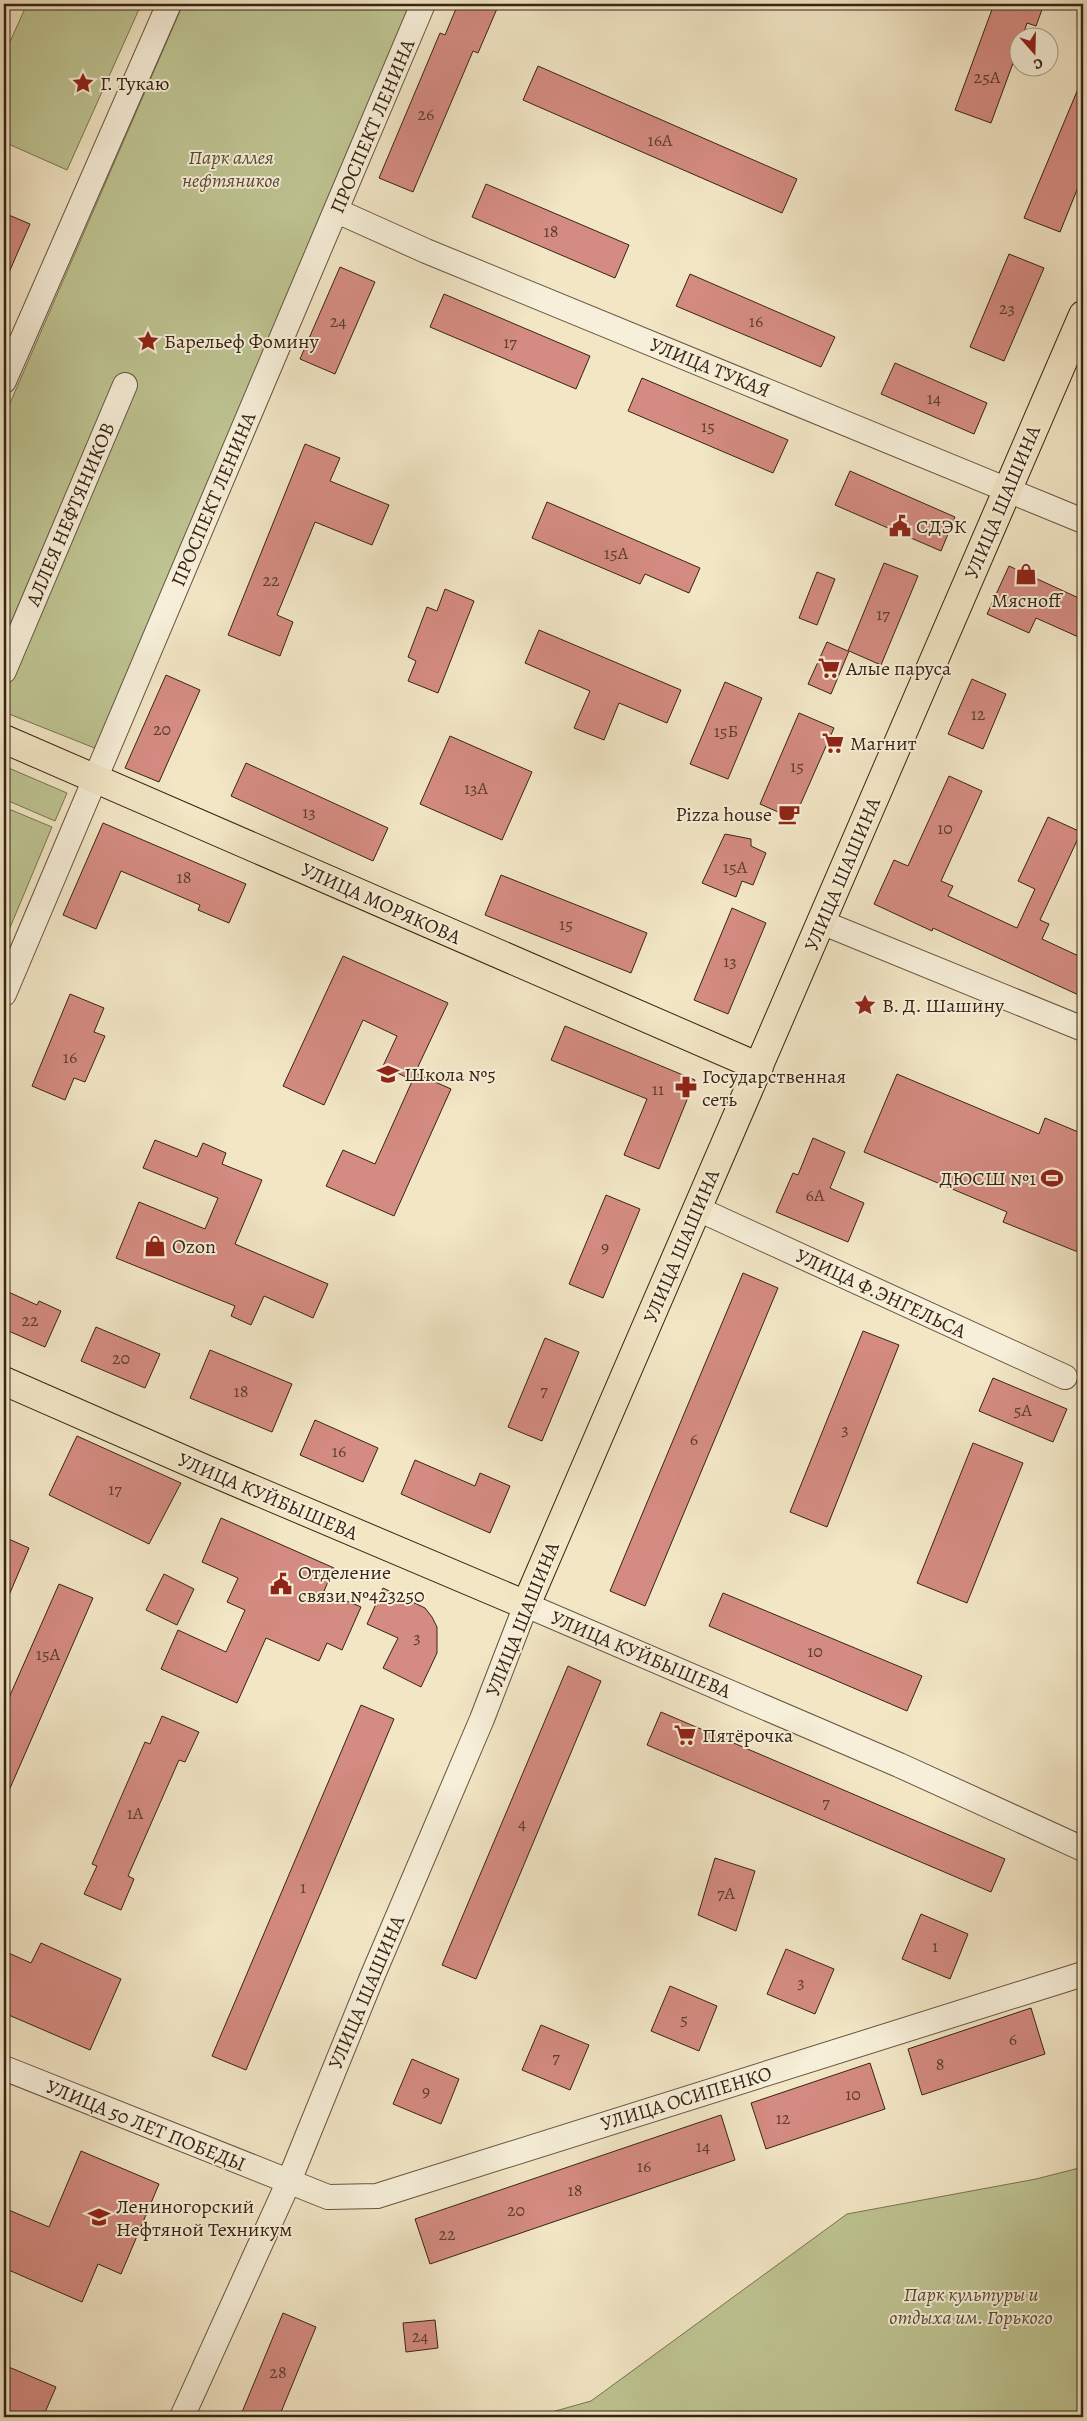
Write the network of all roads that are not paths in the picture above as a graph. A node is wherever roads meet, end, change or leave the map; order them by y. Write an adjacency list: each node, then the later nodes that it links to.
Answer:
1 (170, 4): 5 (street)
2 (424, 4): 3 (street, ПРОСПЕКТ ЛЕНИНА)
3 (336, 211): 7 (street, УЛИЦА ТУКАЯ); 11 (street, ПРОСПЕКТ ЛЕНИНА)
4 (1083, 315): 7 (main road, УЛИЦА ШАШИНА)
5 (4, 381)
6 (125, 385): 9 (street, АЛЛЕЯ НЕФТЯНИКОВ)
7 (1007, 490): 8 (street, УЛИЦА ТУКАЯ); 12 (main road, УЛИЦА ШАШИНА)
8 (1083, 521)
9 (4, 671)
10 (4, 739): 11 (main road, УЛИЦА МОРЯКОВА)
11 (95, 778): 13 (street, ПРОСПЕКТ ЛЕНИНА); 15 (main road, УЛИЦА МОРЯКОВА)
12 (821, 922): 14 (street); 15 (main road, УЛИЦА ШАШИНА)
13 (4, 994)
14 (1083, 1029)
15 (759, 1067): 16 (main road, УЛИЦА ШАШИНА)
16 (698, 1209): 17 (street, УЛИЦА Ф.ЭНГЕЛЬСА); 19 (main road, УЛИЦА ШАШИНА)
17 (1065, 1377)
18 (4, 1381): 19 (main road, УЛИЦА КУЙБЫШЕВА)
19 (526, 1605): 20 (street, УЛИЦА КУЙБЫШЕВА); 23 (street, УЛИЦА ШАШИНА)
20 (1083, 1848)
21 (1083, 1974): 23 (street, УЛИЦА ОСИПЕНКО)
22 (4, 2068): 23 (street, УЛИЦА 50 ЛЕТ ПОБЕДЫ)
23 (288, 2181): 24 (street, УЛИЦА ШАШИНА)
24 (182, 2417)

